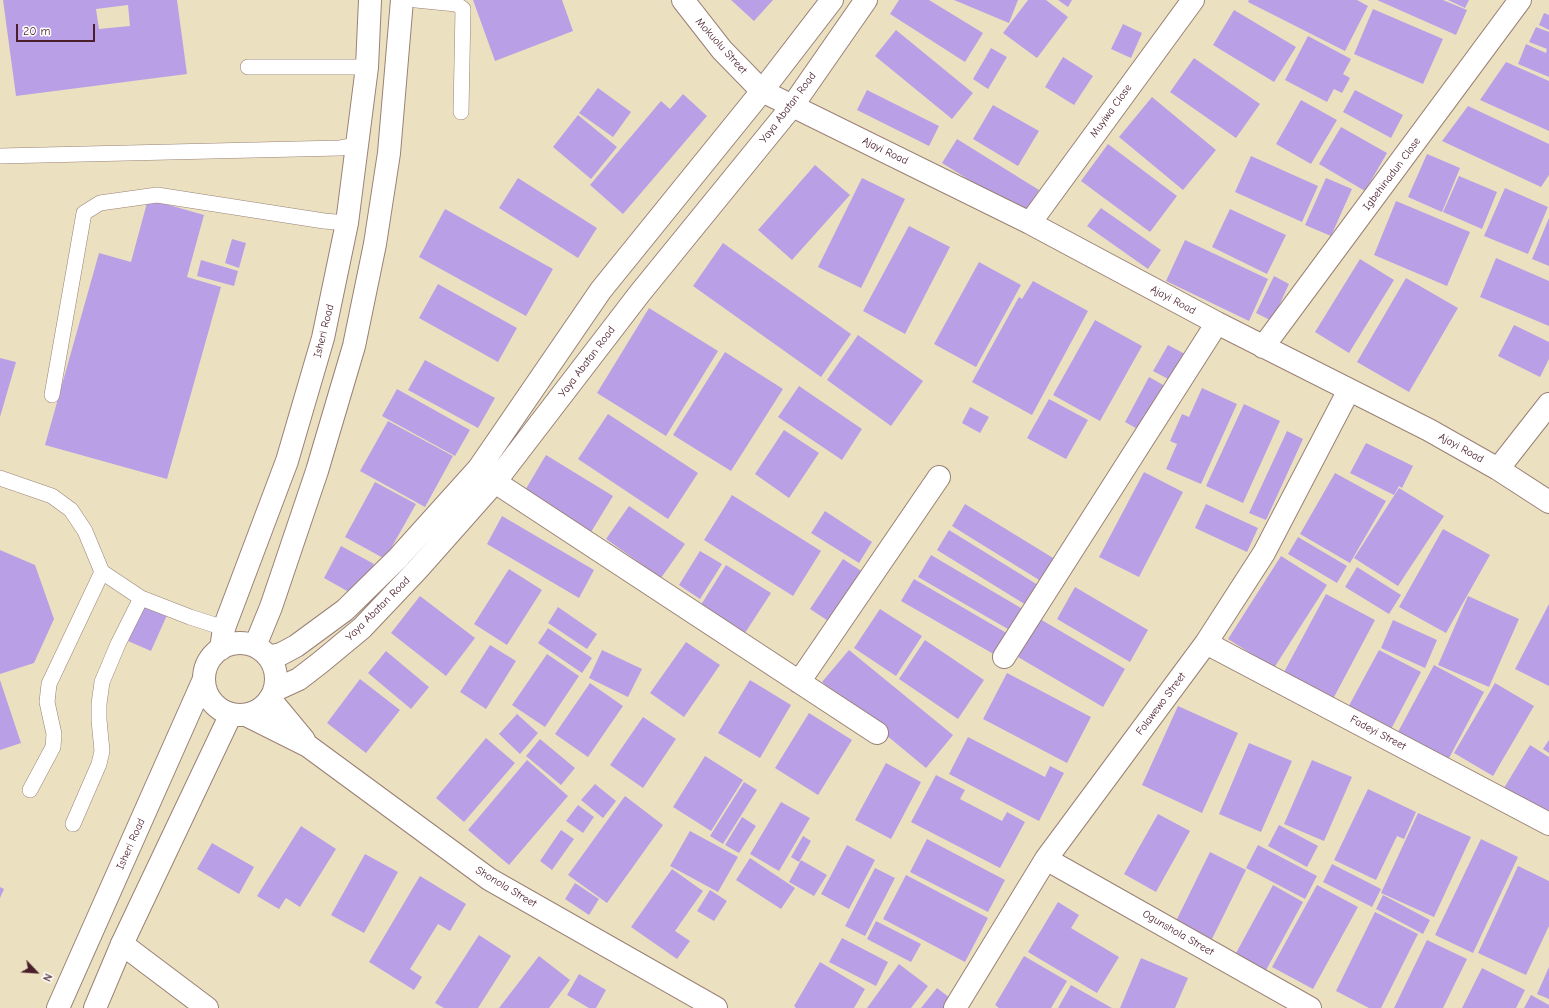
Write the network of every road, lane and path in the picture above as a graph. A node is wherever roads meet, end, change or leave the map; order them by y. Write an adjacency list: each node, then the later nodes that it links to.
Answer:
1 (370, 0): 10 (street, Isheri Road)
2 (402, 0): 32 (street)
3 (416, 0): 13 (lane)
4 (683, 0): 11 (street, Mokuolu Street)
5 (832, 0): 11 (street, Yaya Abatan Road)
6 (866, 0): 12 (street, Yaya Abatan Road)
7 (1193, 0): 17 (street, Muyiwa Close)
8 (1520, 0): 19 (street, Igbehinadun Close)
9 (248, 67): 10 (lane)
10 (367, 67): 14 (street, Isheri Road)
11 (762, 91): 12 (street, Ajayi Road); 24 (street, Yaya Abatan Road)
12 (792, 105): 17 (street, Ajayi Road); 24 (street, Yaya Abatan Road)
13 (461, 112)
14 (357, 145): 15 (lane); 16 (street, Isheri Road)
15 (0, 156)
16 (348, 223): 21 (lane); 30 (street, Isheri Road)
17 (1030, 223): 18 (street, Ajayi Road)
18 (1217, 323): 19 (street, Ajayi Road); 33 (street)
19 (1263, 347): 20 (street, Ajayi Road)
20 (1349, 390): 23 (street, Ajayi Road); 31 (street, Folawewo Street)
21 (52, 396)
22 (1549, 404): 23 (street)
23 (1498, 469): 27 (street, Ajayi Road)
24 (487, 475): 32 (street, Yaya Abatan Road); 35 (street); 36 (street, Yaya Abatan Road)
25 (939, 477): 35 (street)
26 (0, 478): 28 (lane)
27 (1549, 502)
28 (102, 572): 29 (lane); 40 (lane)
29 (141, 598): 30 (lane); 41 (lane)
30 (223, 638): 32 (street); 34 (street)
31 (1206, 643): 42 (street, Fadeyi Street); 43 (street, Folawewo Street)
32 (262, 652): 36 (street)
33 (1004, 657)
34 (204, 680): 37 (street); 45 (street, Isheri Road)
35 (800, 682): 38 (street)
36 (272, 694): 37 (street); 39 (street, Shonola Street)
37 (238, 714): 39 (street, Shonola Street); 44 (street)
38 (876, 733)
39 (308, 746): 48 (street, Shonola Street)
40 (30, 790)
41 (73, 824)
42 (1549, 824)
43 (1046, 859): 49 (street, Folawewo Street); 50 (street, Ogunshola Street)
44 (122, 944): 46 (street); 47 (street)
45 (58, 1008)
46 (95, 1008)
47 (206, 1008)
48 (716, 1008)
49 (956, 1008)
50 (1310, 1008)

